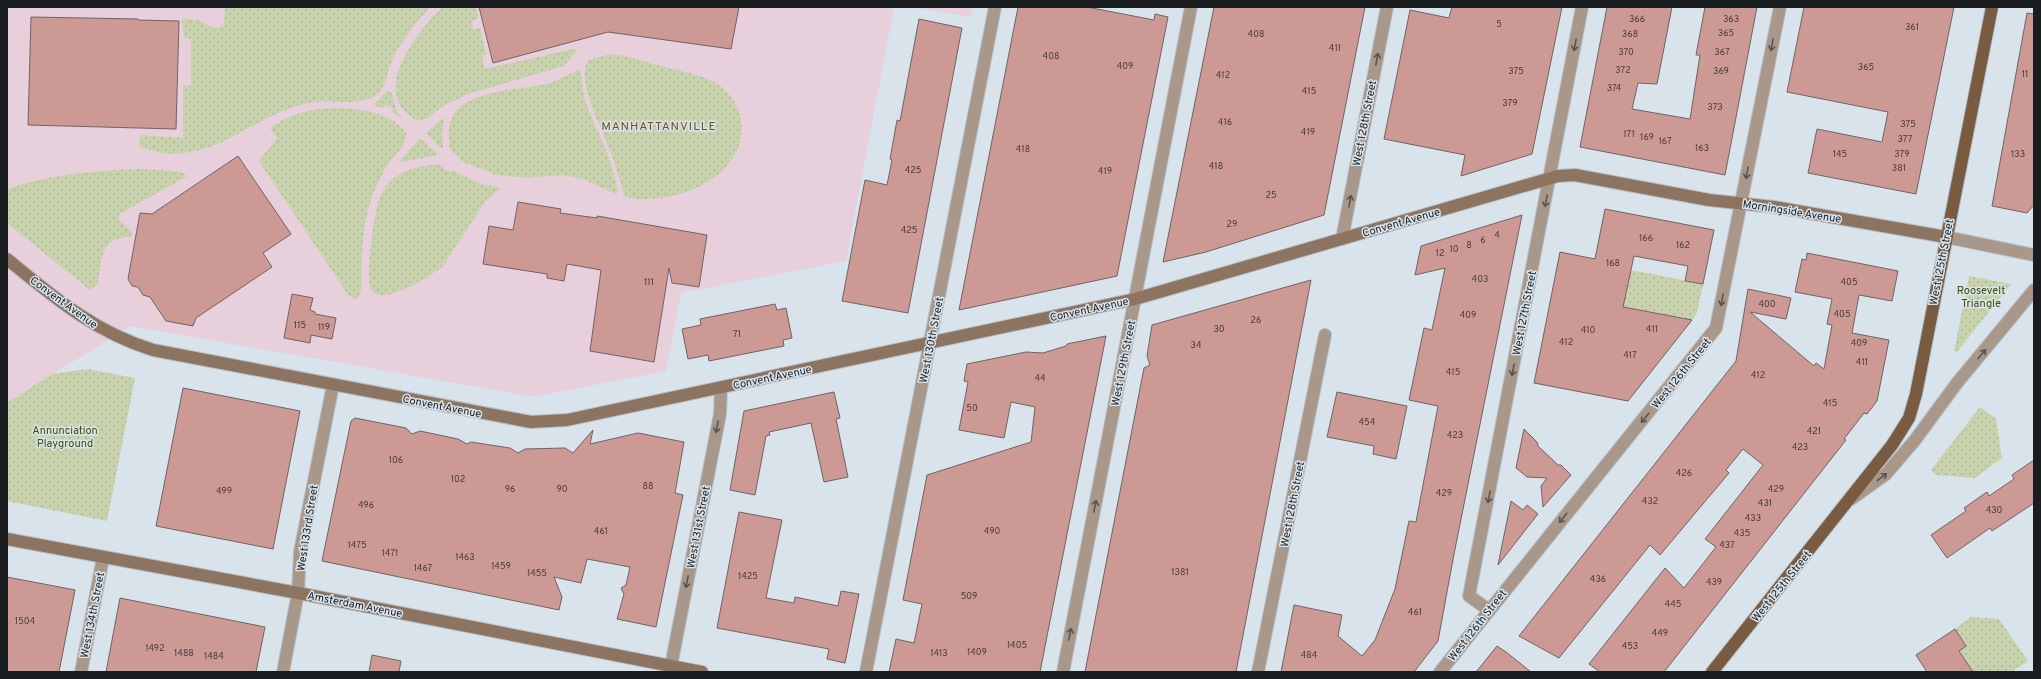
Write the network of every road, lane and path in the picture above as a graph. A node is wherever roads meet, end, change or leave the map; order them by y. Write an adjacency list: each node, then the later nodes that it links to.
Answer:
1 (995, 7): 16 (street, West 130th Street)
2 (1190, 7): 14 (street, West 129th Street)
3 (1387, 7): 10 (street, West 128th Street, one-way to 3)
4 (1582, 7): 7 (street, West 127th Street, one-way to 7)
5 (1780, 7): 8 (street, West 126th Street, one-way to 8)
6 (1992, 7): 9 (main road, West 125th Street)
7 (1550, 178): 8 (street, Morningside Avenue); 10 (street, Convent Avenue); 23 (street, West 127th Street, one-way to 23)
8 (1741, 203): 9 (street, Morningside Avenue); 23 (street, West 126th Street, one-way to 23)
9 (1946, 237): 11 (street, Morningside Avenue); 19 (main road, West 125th Street)
10 (1342, 239): 14 (street, Convent Avenue)
11 (2034, 255)
12 (7, 259): 17 (street, Convent Avenue)
13 (2034, 290): 19 (street, West 125th Street, one-way to 13)
14 (1135, 299): 16 (street, Convent Avenue); 29 (street, West 129th Street, one-way to 14)
15 (1325, 335): 30 (street, West 128th Street)
16 (930, 343): 18 (street, Convent Avenue); 28 (street, West 130th Street)
17 (333, 385): 18 (street, Convent Avenue); 22 (street, West 133rd Street)
18 (722, 388): 24 (street, West 131st Street, one-way to 24)
19 (1850, 500): 32 (main road, West 125th Street)
20 (7, 539): 21 (street, Amsterdam Avenue)
21 (103, 558): 22 (street, Amsterdam Avenue); 25 (street, West 134th Street)
22 (298, 593): 24 (street, Amsterdam Avenue); 26 (street, West 133rd Street)
23 (1489, 610): 31 (street, West 126th Street)
24 (671, 666): 27 (street, Amsterdam Avenue)
25 (81, 672)
26 (283, 672)
27 (702, 672)
28 (866, 672)
29 (1062, 672)
30 (1258, 672)
31 (1440, 672)
32 (1712, 672)

